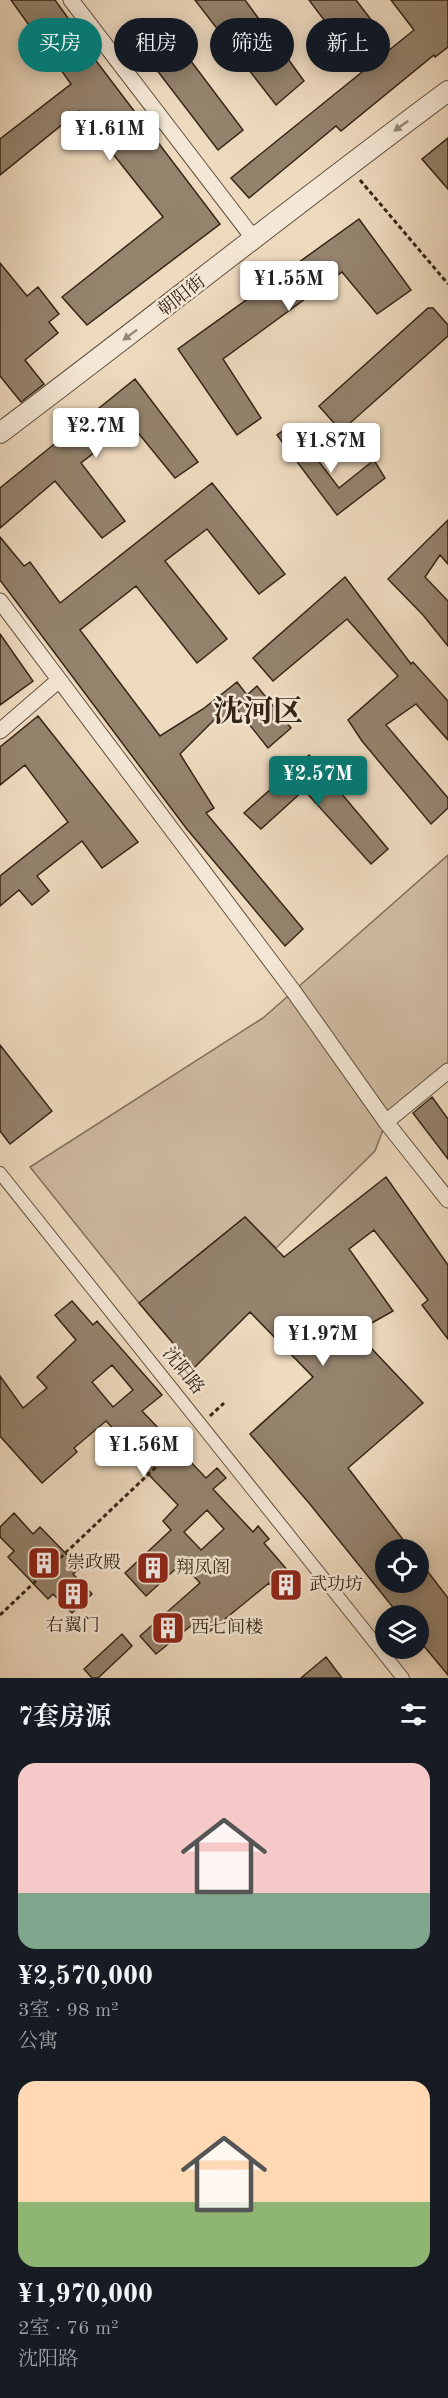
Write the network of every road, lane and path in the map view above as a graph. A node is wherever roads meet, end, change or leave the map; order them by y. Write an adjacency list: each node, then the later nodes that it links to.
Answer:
1 (71, 0): 4 (street)
2 (448, 92): 3 (street, 朝阳街, one-way to 3)
3 (348, 165): 4 (street, 朝阳街); 5 (path)
4 (254, 239): 6 (street, 朝阳街, one-way to 6)
5 (448, 284)
6 (0, 433)
7 (0, 601): 8 (street)
8 (59, 680): 9 (street); 11 (street)
9 (0, 731)
10 (448, 1071): 11 (street)
11 (386, 1122): 13 (street)
12 (0, 1173): 15 (street, 沈阳路)
13 (448, 1200)
14 (224, 1403): 15 (path)
15 (201, 1424): 16 (path); 17 (street, 沈阳路)
16 (0, 1615)
17 (404, 1678)

